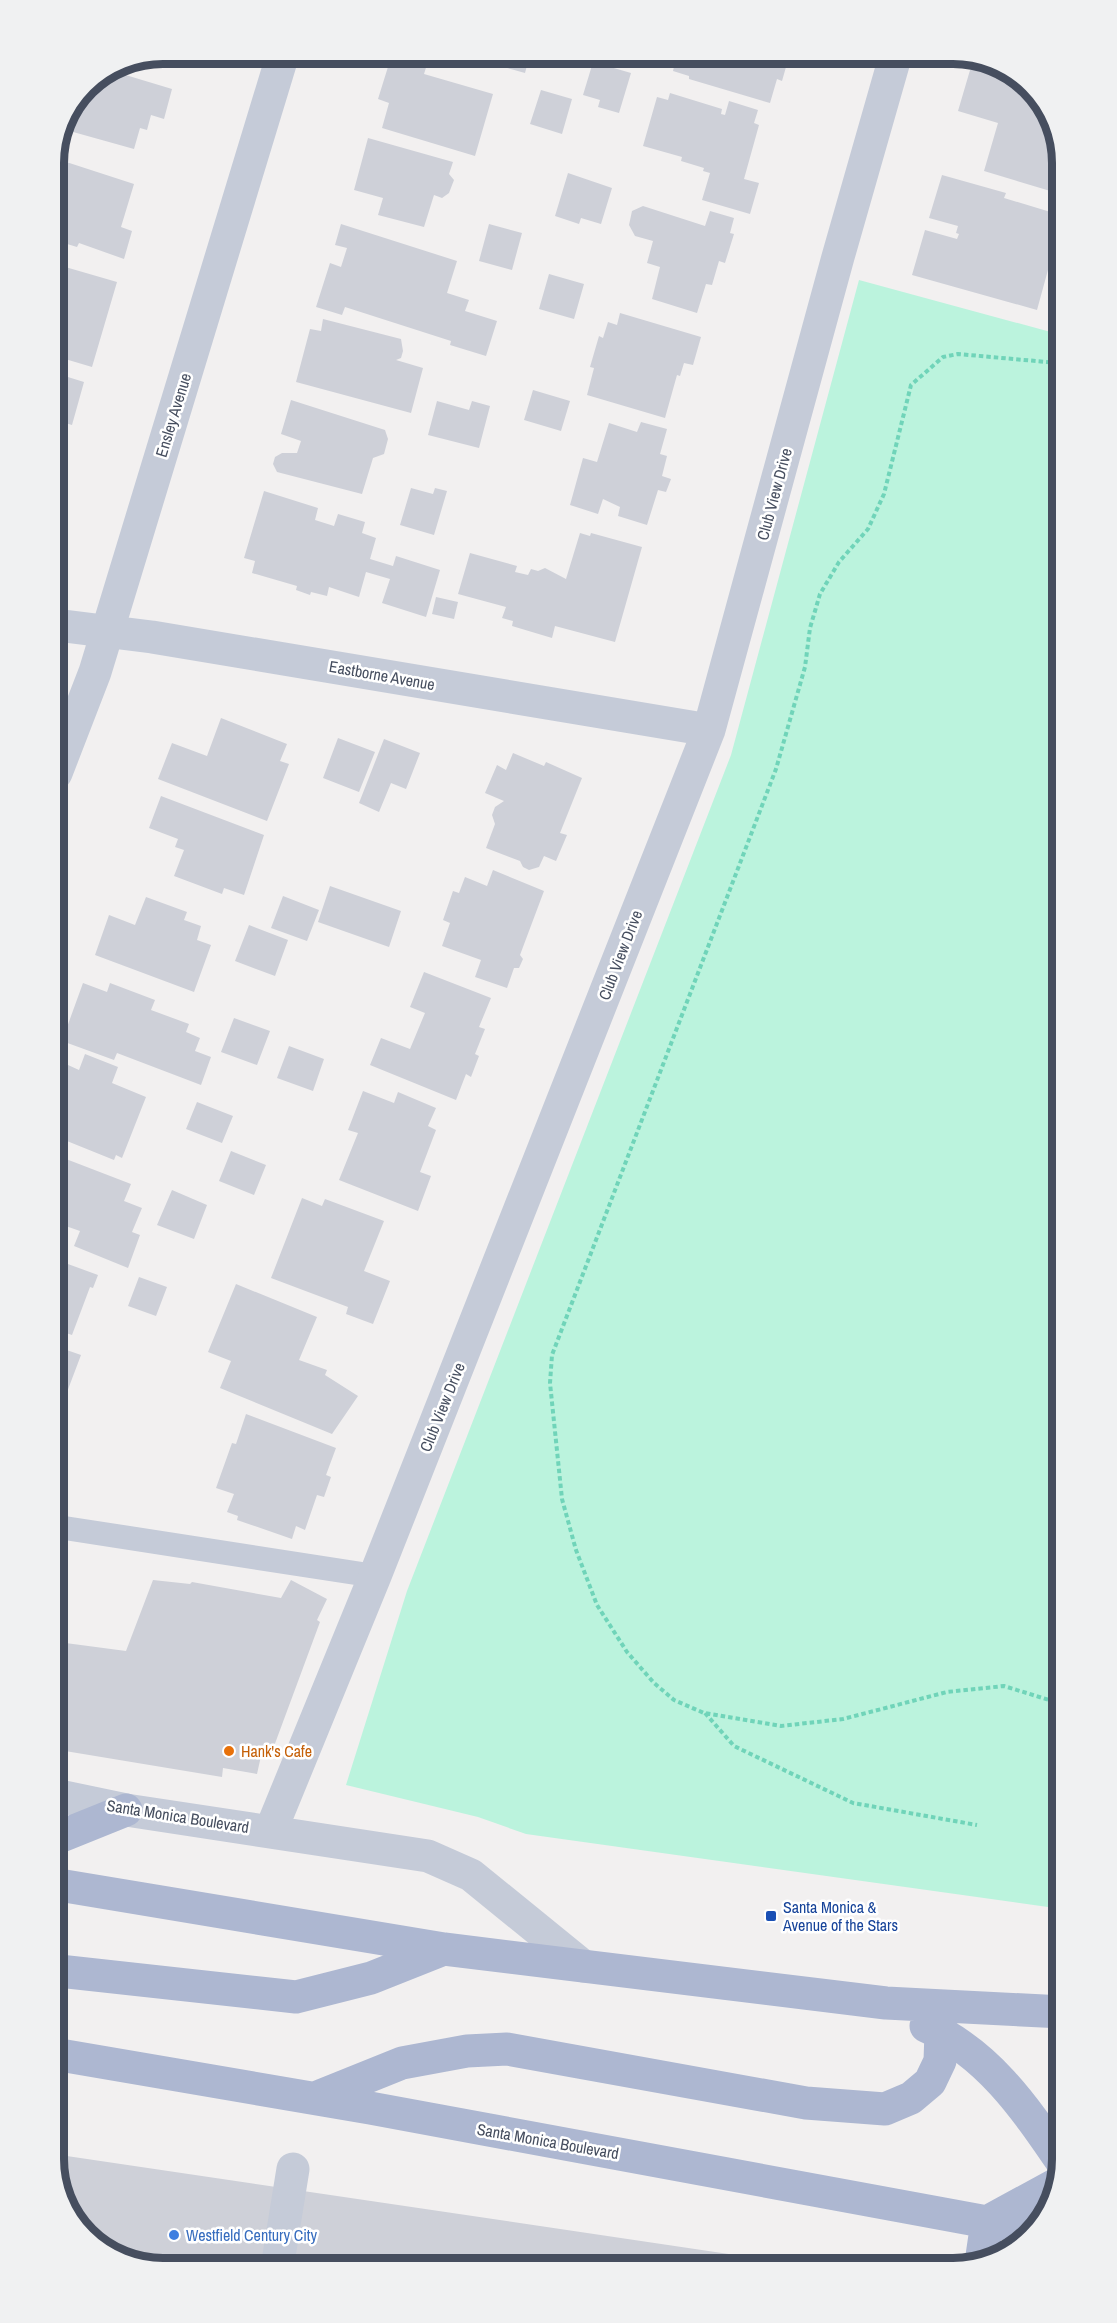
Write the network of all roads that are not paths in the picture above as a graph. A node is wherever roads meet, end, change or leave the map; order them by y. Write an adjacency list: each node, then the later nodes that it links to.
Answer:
1 (280, 64): 4 (street, Ensley Avenue)
2 (893, 65): 5 (street, Club View Drive)
3 (65, 626): 4 (street, Eastborne Avenue)
4 (106, 631): 5 (street, Eastborne Avenue); 6 (street, Ensley Avenue)
5 (709, 730): 8 (street, Club View Drive)
6 (65, 750)
7 (64, 1528): 8 (lane)
8 (375, 1576): 11 (street, Club View Drive)
9 (64, 1797): 10 (street, Santa Monica Boulevard)
10 (126, 1810): 11 (street, Santa Monica Boulevard); 12 (main road)
11 (271, 1830): 15 (street, Santa Monica Boulevard)
12 (64, 1835)
13 (64, 1887): 14 (main road)
14 (444, 1949): 15 (main road); 16 (main road)
15 (583, 1966): 17 (main road)
16 (64, 1972)
17 (869, 2000): 18 (main road); 19 (main road)
18 (1052, 2011)
19 (941, 2032): 21 (main road); 22 (main road)
20 (64, 2056): 21 (main road, Santa Monica Boulevard)
21 (315, 2098): 26 (main road, Santa Monica Boulevard)
22 (1052, 2148)
23 (293, 2169): 29 (street)
24 (1048, 2189): 26 (main road)
25 (1039, 2209): 26 (lane)
26 (987, 2222): 27 (main road, Santa Monica Boulevard); 28 (main road)
27 (1027, 2227)
28 (982, 2254)
29 (279, 2258)

